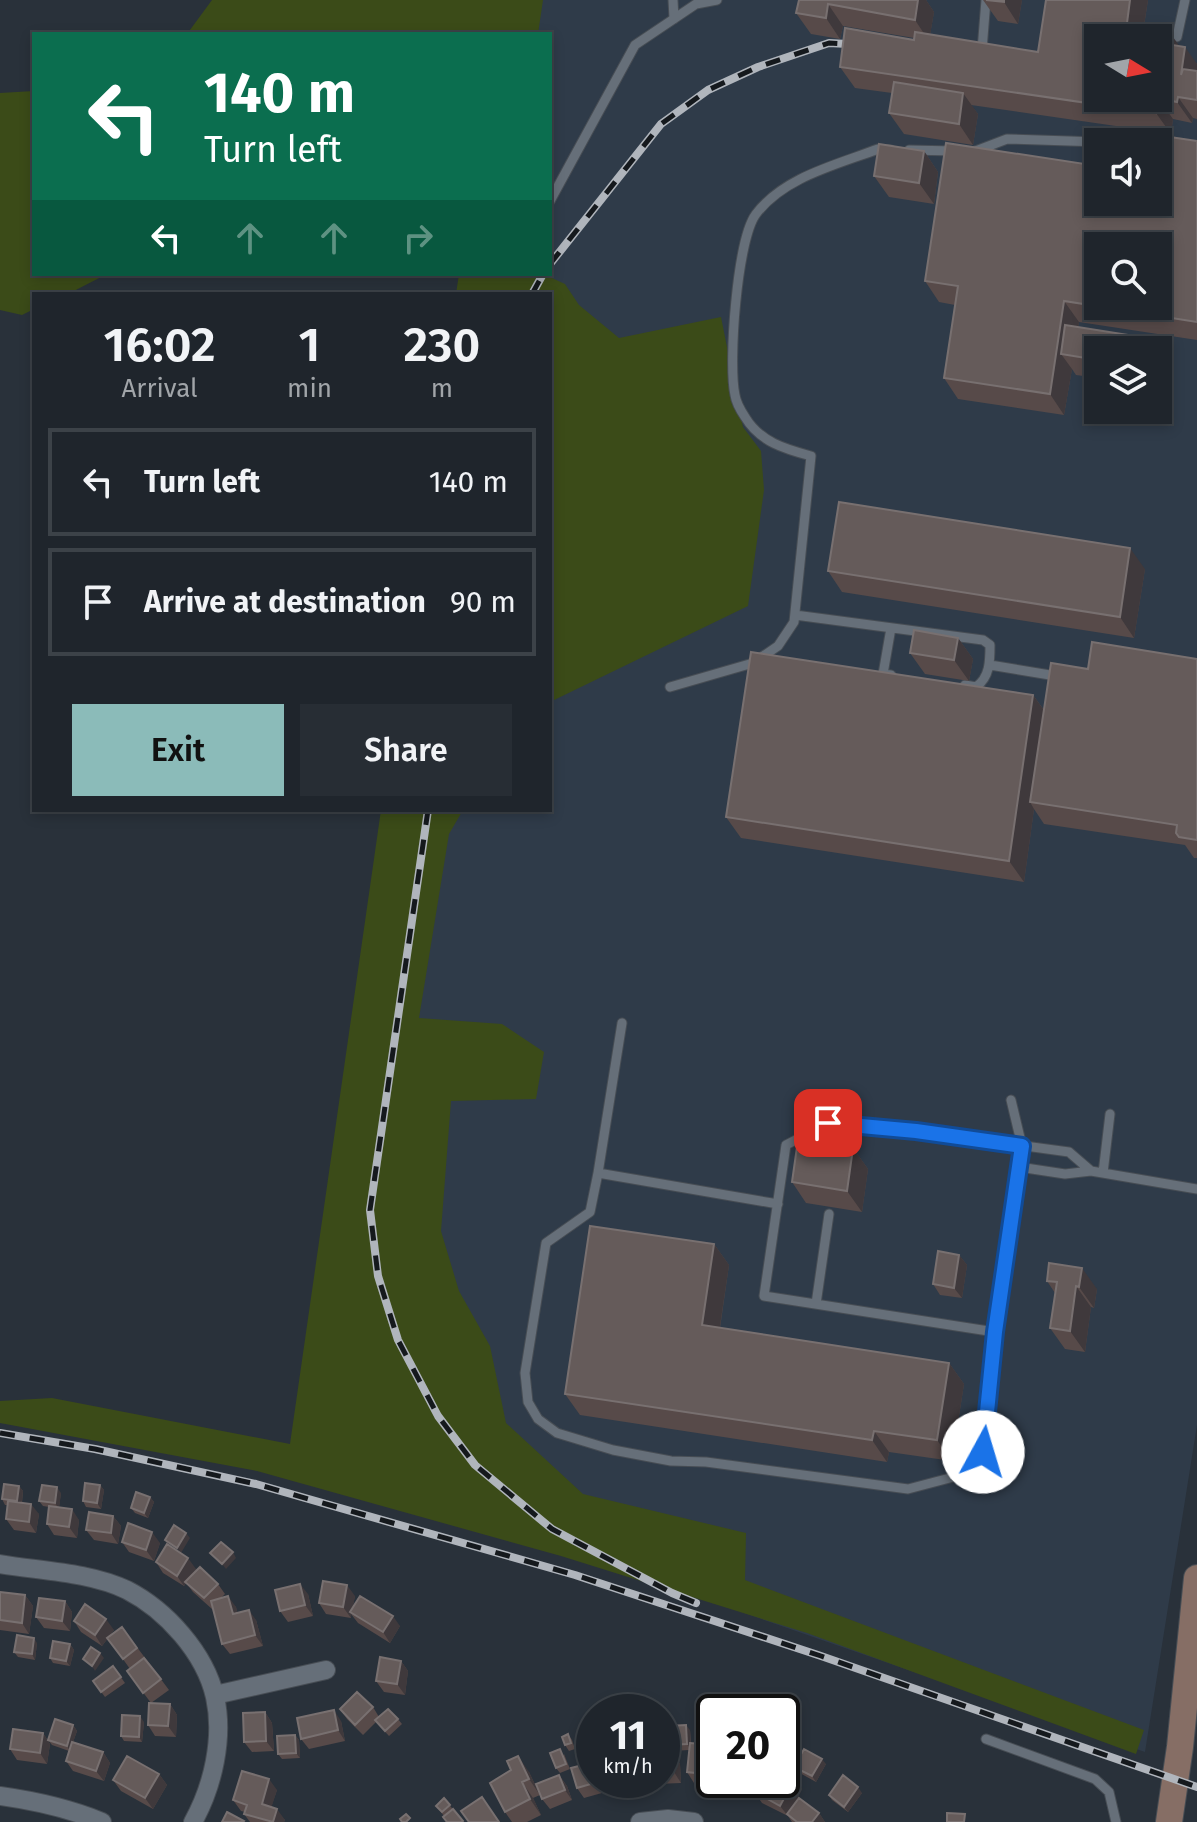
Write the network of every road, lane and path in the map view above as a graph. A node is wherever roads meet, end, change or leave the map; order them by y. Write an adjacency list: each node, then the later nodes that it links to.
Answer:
1 (673, 0): 5 (lane)
2 (717, 0): 5 (lane)
3 (986, 0): 7 (lane)
4 (1185, 0): 6 (lane)
5 (674, 19): 11 (lane)
6 (1177, 37)
7 (982, 50)
8 (1084, 141): 12 (lane)
9 (1172, 151): 10 (lane)
10 (1197, 154)
11 (552, 197)
12 (795, 615): 13 (lane); 18 (lane)
13 (891, 628): 14 (lane); 15 (lane)
14 (990, 665): 16 (lane); 17 (lane)
15 (898, 676)
16 (1056, 676)
17 (960, 684)
18 (670, 687)
19 (622, 1023): 25 (lane)
20 (1011, 1100): 22 (lane)
21 (1110, 1114): 26 (lane)
22 (1022, 1146): 23 (lane); 24 (lane); 28 (lane)
23 (1019, 1167): 24 (lane); 31 (lane)
24 (1091, 1171): 26 (lane)
25 (598, 1173): 28 (lane); 31 (lane)
26 (1103, 1173): 27 (lane)
27 (1197, 1189)
28 (778, 1204): 30 (lane)
29 (829, 1214): 30 (lane)
30 (816, 1304): 31 (lane)
31 (995, 1332)
32 (0, 1564): 35 (street)
33 (1197, 1578): 44 (main road)
34 (326, 1670): 35 (street)
35 (215, 1695): 40 (street)
36 (986, 1739): 43 (lane)
37 (1197, 1746): 45 (main road)
38 (0, 1796): 39 (street)
39 (102, 1822)
40 (193, 1822)
41 (640, 1822): 42 (street)
42 (694, 1822)
43 (1116, 1822)
44 (1169, 1822)
45 (1186, 1822)

